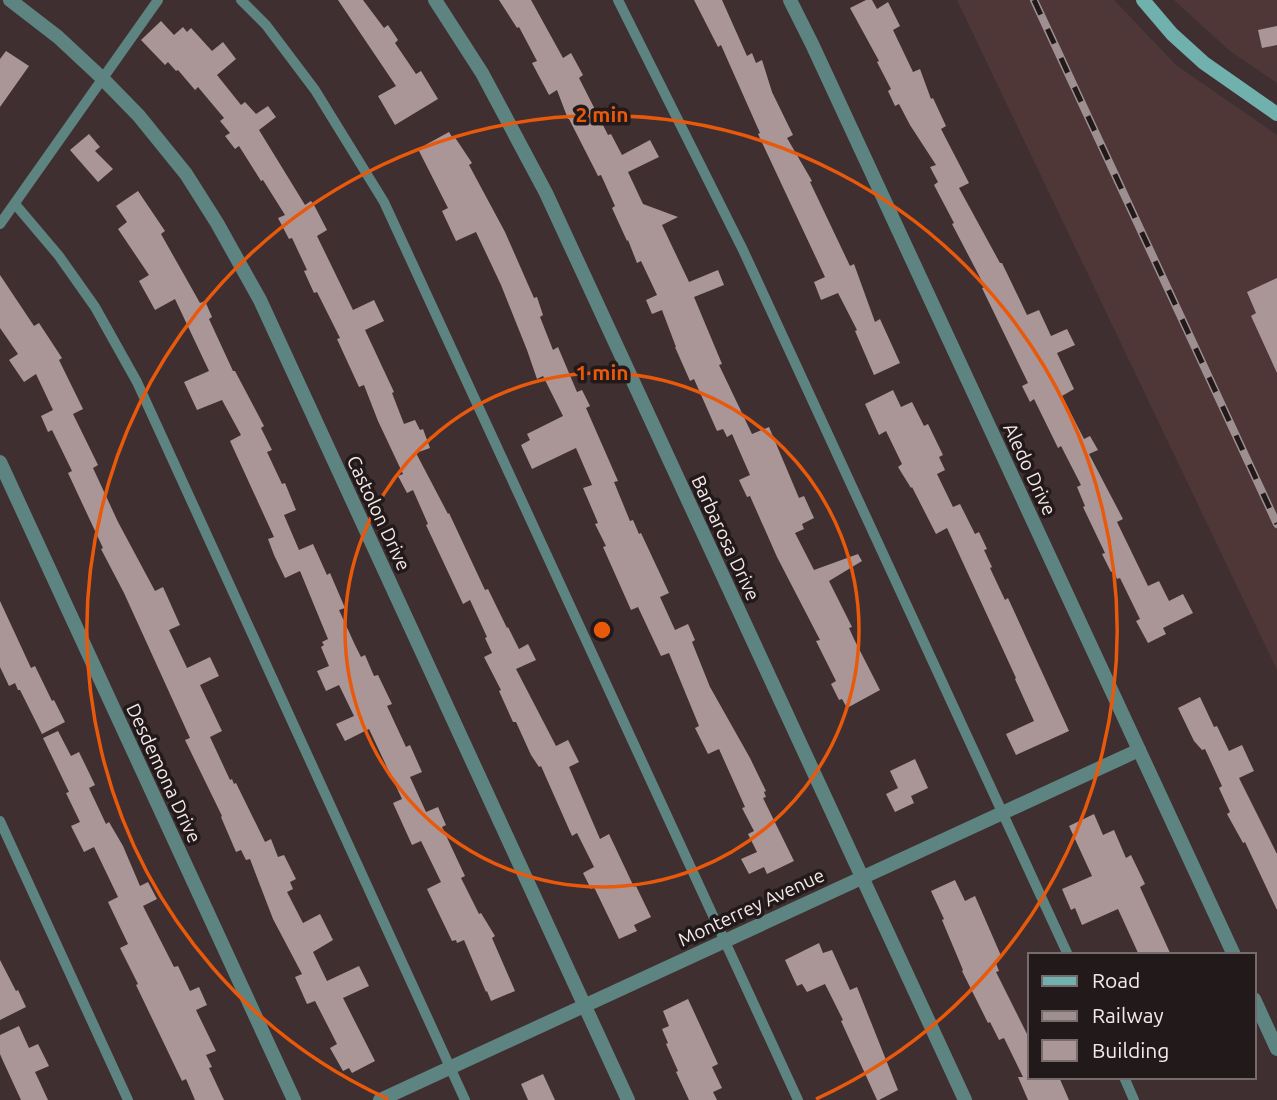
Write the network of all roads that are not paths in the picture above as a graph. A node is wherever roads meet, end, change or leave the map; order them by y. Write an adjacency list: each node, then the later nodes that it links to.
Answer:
1 (10, 0): 8 (street, Castolon Drive)
2 (158, 0): 8 (lane)
3 (241, 0): 17 (lane)
4 (435, 0): 16 (street, Barbarosa Drive)
5 (618, 0): 14 (lane)
6 (790, 0): 13 (street, Aledo Drive)
7 (1143, 0): 9 (street)
8 (102, 78): 10 (lane); 21 (street, Castolon Drive)
9 (1277, 114)
10 (15, 204): 11 (lane); 23 (lane)
11 (0, 224)
12 (0, 462): 26 (street, Desdemona Drive)
13 (1139, 750): 14 (street, Monterrey Avenue); 19 (street, Aledo Drive)
14 (1003, 812): 16 (street, Monterrey Avenue); 18 (lane)
15 (0, 821): 25 (lane)
16 (861, 877): 17 (street, Monterrey Avenue); 31 (street, Barbarosa Drive)
17 (724, 940): 21 (street, Monterrey Avenue); 30 (lane)
18 (1067, 953)
19 (1233, 953)
20 (1256, 1003): 22 (street)
21 (584, 1006): 23 (street, Monterrey Avenue); 29 (street, Castolon Drive)
22 (1277, 1049)
23 (450, 1068): 27 (street, Monterrey Avenue); 28 (lane)
24 (1125, 1079): 32 (lane)
25 (128, 1100)
26 (294, 1100)
27 (380, 1100)
28 (466, 1100)
29 (628, 1100)
30 (798, 1100)
31 (965, 1100)
32 (1135, 1100)

